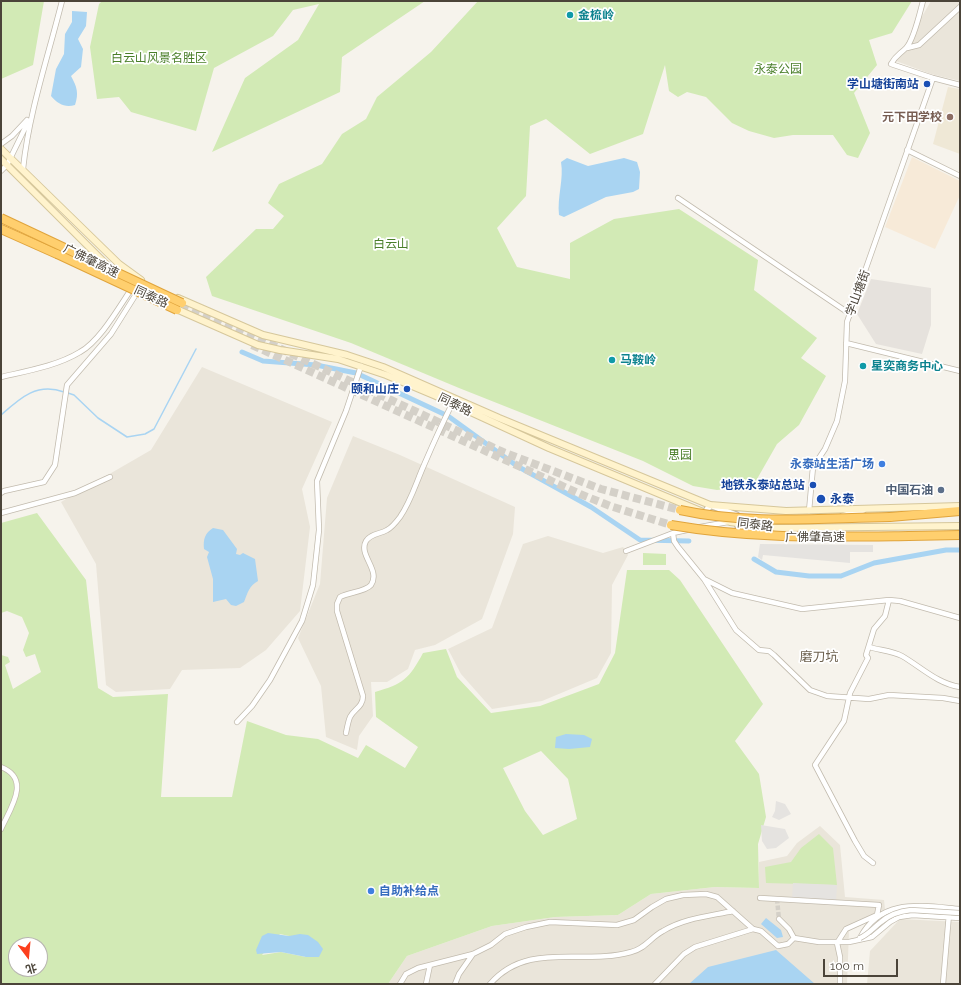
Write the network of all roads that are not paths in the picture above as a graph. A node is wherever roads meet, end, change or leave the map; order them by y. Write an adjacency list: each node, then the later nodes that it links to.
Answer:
1 (62, 1): 7 (street)
2 (922, 1): 4 (street)
3 (960, 7): 4 (street)
4 (907, 48): 5 (street)
5 (932, 78): 6 (street); 10 (street, 学山塘街)
6 (960, 85)
7 (31, 116): 8 (street); 11 (street); 14 (street)
8 (1, 144)
9 (1, 149): 11 (main road, 同泰路)
10 (907, 150): 16 (street); 22 (street, 学山塘街)
11 (11, 156): 13 (street); 14 (main road, 同泰路)
12 (1, 159): 13 (main road, 同泰路)
13 (7, 165): 15 (street); 20 (main road, 同泰路)
14 (23, 169): 30 (main road, 同泰路)
15 (1, 171)
16 (960, 176)
17 (678, 198): 22 (street)
18 (1, 218): 19 (highway, 广佛肇高速, bridge)
19 (1, 229)
20 (132, 288): 21 (main road, 同泰路); 26 (street)
21 (138, 291): 24 (main road, 同泰路); 29 (street)
22 (850, 314): 23 (street, 学山塘街)
23 (846, 343): 25 (street); 35 (street, 学山塘街)
24 (361, 366): 27 (main road, 同泰路); 53 (street)
25 (960, 371)
26 (1, 377)
27 (452, 404): 38 (main road, 同泰路); 54 (street)
28 (110, 477): 37 (street)
29 (1, 493)
30 (710, 505): 31 (main road, 同泰路); 34 (street); 38 (street)
31 (734, 506): 35 (main road, 同泰路); 41 (main road)
32 (960, 506): 34 (main road, 同泰路)
33 (680, 510): 39 (highway, 广佛肇高速, bridge)
34 (865, 510): 35 (main road, 同泰路)
35 (809, 511)
36 (960, 511): 39 (highway)
37 (1, 513)
38 (705, 513): 41 (main road, 同泰路)
39 (890, 517): 40 (highway, 广佛肇高速)
40 (960, 517)
41 (730, 522): 42 (main road, 同泰路); 43 (street)
42 (960, 526)
43 (672, 529): 44 (highway, 广佛肇高速, bridge); 45 (street); 46 (street)
44 (960, 535)
45 (626, 551)
46 (704, 579): 47 (street); 51 (street)
47 (889, 600): 48 (street); 49 (street)
48 (960, 618)
49 (869, 647): 50 (street); 51 (street)
50 (960, 687)
51 (849, 697): 52 (street); 57 (street)
52 (960, 701)
53 (237, 722)
54 (346, 733)
55 (1, 767): 56 (street)
56 (1, 829)
57 (873, 863)
58 (760, 898): 69 (street)
59 (949, 908): 60 (street); 63 (street); 68 (street)
60 (960, 909)
61 (733, 911): 66 (street); 70 (street); 75 (street)
62 (960, 913): 68 (street, bridge)
63 (948, 917): 64 (street); 68 (street); 78 (street)
64 (960, 918)
65 (779, 919): 67 (street)
66 (753, 929): 67 (street); 76 (street)
67 (794, 938): 69 (street)
68 (860, 938): 69 (street)
69 (837, 943): 77 (street)
70 (473, 954): 71 (street); 74 (street)
71 (430, 965): 72 (street); 73 (street)
72 (400, 984)
73 (426, 984)
74 (455, 984)
75 (490, 984)
76 (655, 984)
77 (840, 984)
78 (943, 984)

